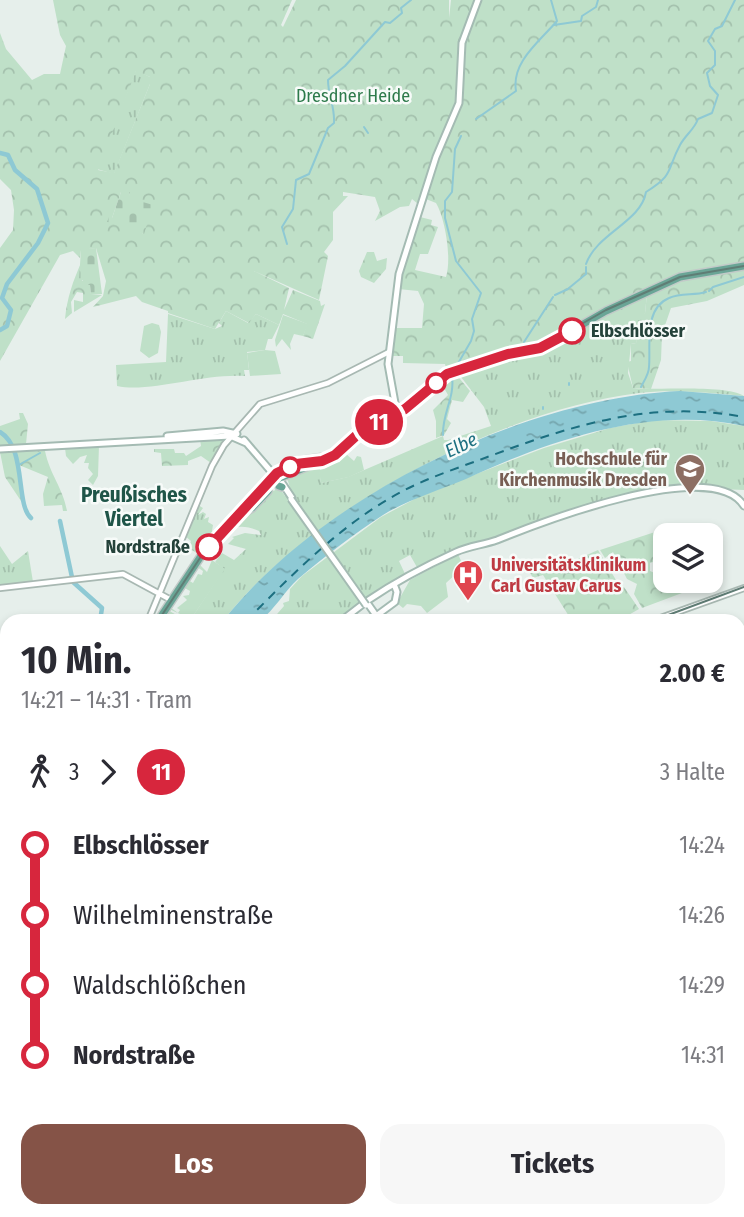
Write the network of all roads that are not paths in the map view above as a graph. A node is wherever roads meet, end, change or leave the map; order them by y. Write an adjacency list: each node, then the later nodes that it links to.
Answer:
1 (478, 0): 3 (main road)
2 (744, 266): 4 (main road)
3 (388, 352): 4 (main road); 5 (street)
4 (396, 413): 6 (main road); 13 (main road)
5 (235, 433): 7 (main road); 8 (main road); 9 (main road); 9 (main road); 10 (street)
6 (363, 433): 12 (main road); 13 (main road)
7 (217, 435): 8 (main road); 10 (street)
8 (170, 437): 11 (main road)
9 (246, 443): 13 (main road)
10 (224, 445): 21 (street)
11 (2, 448)
12 (336, 456)
13 (280, 482): 15 (main road); 23 (main road, bridge)
14 (268, 491): 15 (main road)
15 (250, 505): 17 (main road); 17 (main road)
16 (744, 506): 18 (main road)
17 (230, 523): 22 (main road)
18 (394, 584): 23 (main road); 28 (main road)
19 (0, 588): 21 (street)
20 (744, 588): 29 (street)
21 (160, 593): 22 (street); 24 (street)
22 (172, 600): 25 (main road)
23 (366, 604): 26 (main road); 27 (main road)
24 (151, 614)
25 (163, 614)
26 (351, 614)
27 (373, 614)
28 (381, 614)
29 (672, 614)

